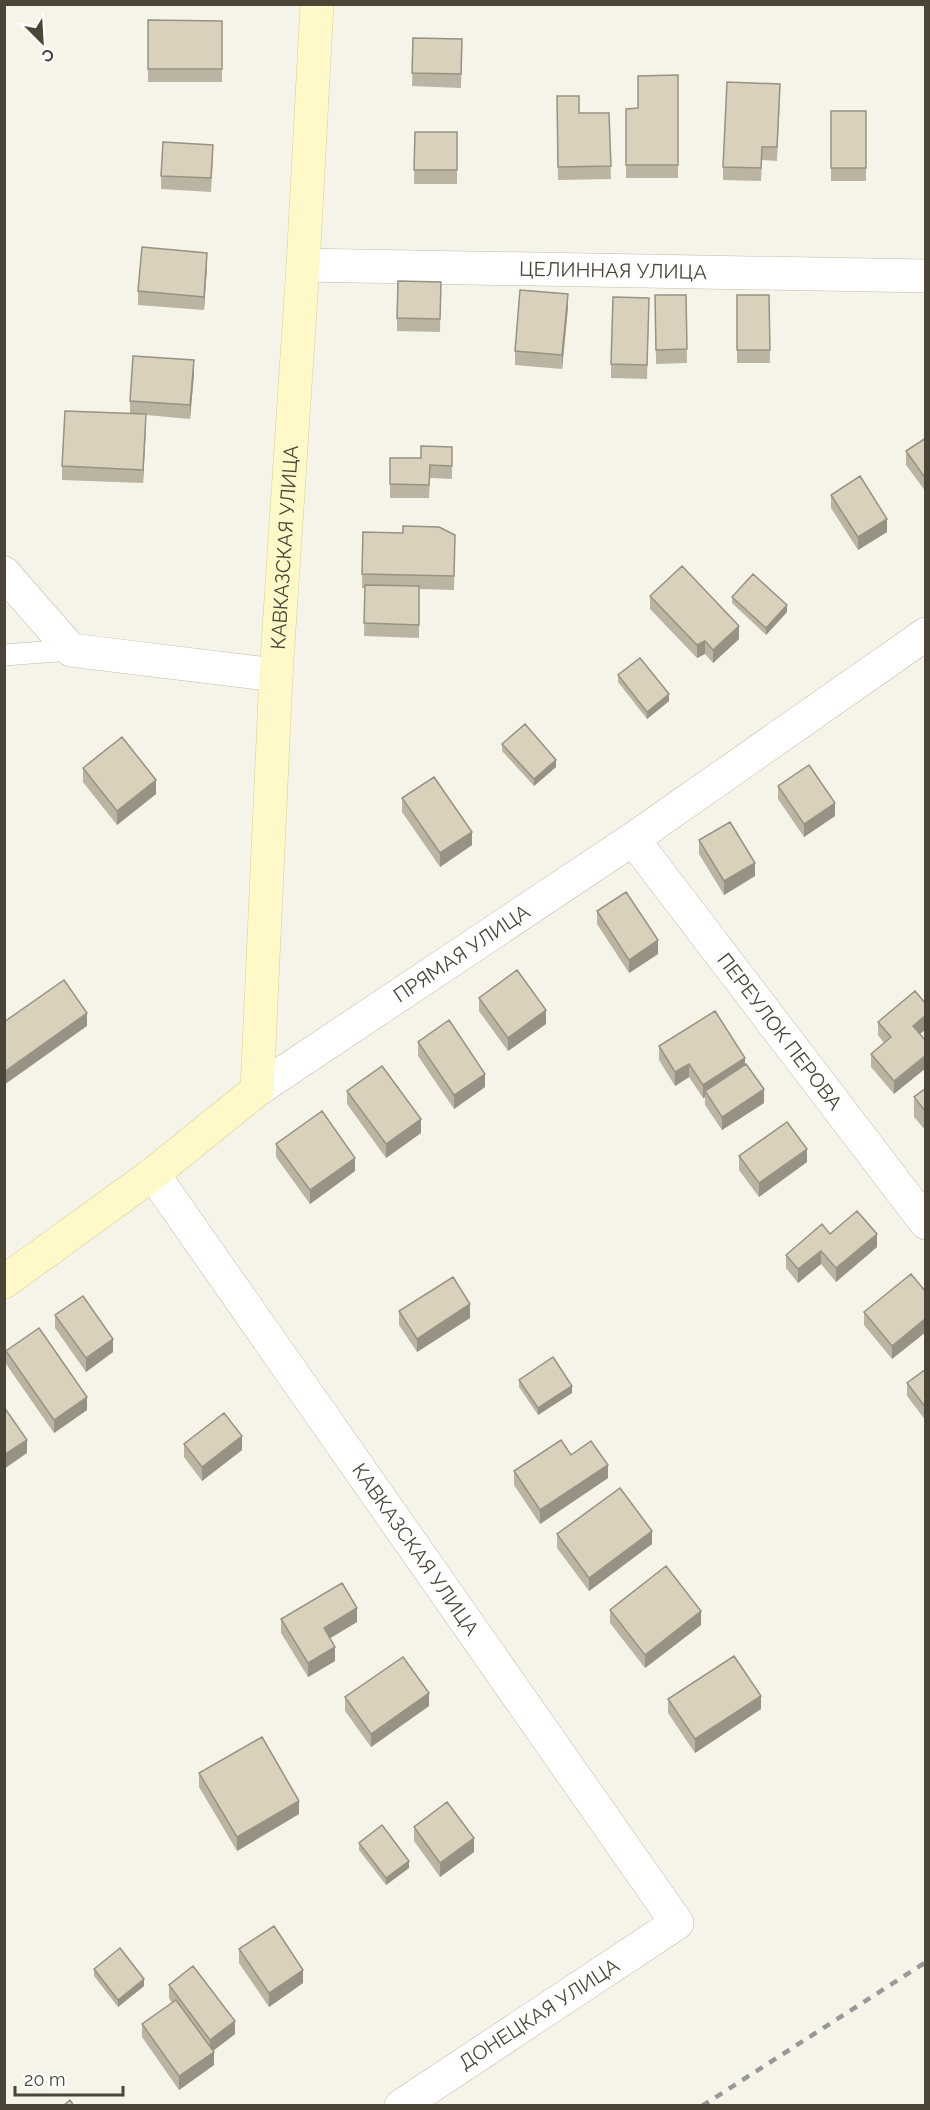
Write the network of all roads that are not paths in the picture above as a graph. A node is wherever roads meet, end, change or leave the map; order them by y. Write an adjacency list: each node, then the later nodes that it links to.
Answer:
1 (317, 4): 2 (street, КАВКАЗСКАЯ УЛИЦА)
2 (303, 265): 3 (street, ЦЕЛИННАЯ УЛИЦА); 8 (street, КАВКАЗСКАЯ УЛИЦА)
3 (926, 276)
4 (4, 573): 6 (street)
5 (926, 634): 9 (street, ПРЯМАЯ УЛИЦА)
6 (71, 651): 7 (lane); 8 (street)
7 (4, 655)
8 (276, 675): 10 (street, КАВКАЗСКАЯ УЛИЦА)
9 (633, 839): 10 (street, ПРЯМАЯ УЛИЦА); 12 (street, ПЕРЕУЛОК ПЕРОВА)
10 (257, 1090): 11 (street, ПРЯМАЯ УЛИЦА)
11 (153, 1174): 13 (street, ПРЯМАЯ УЛИЦА); 14 (street, КАВКАЗСКАЯ УЛИЦА)
12 (926, 1223)
13 (4, 1282)
14 (677, 1923): 15 (street, ДОНЕЦКАЯ УЛИЦА)
15 (401, 2106)

